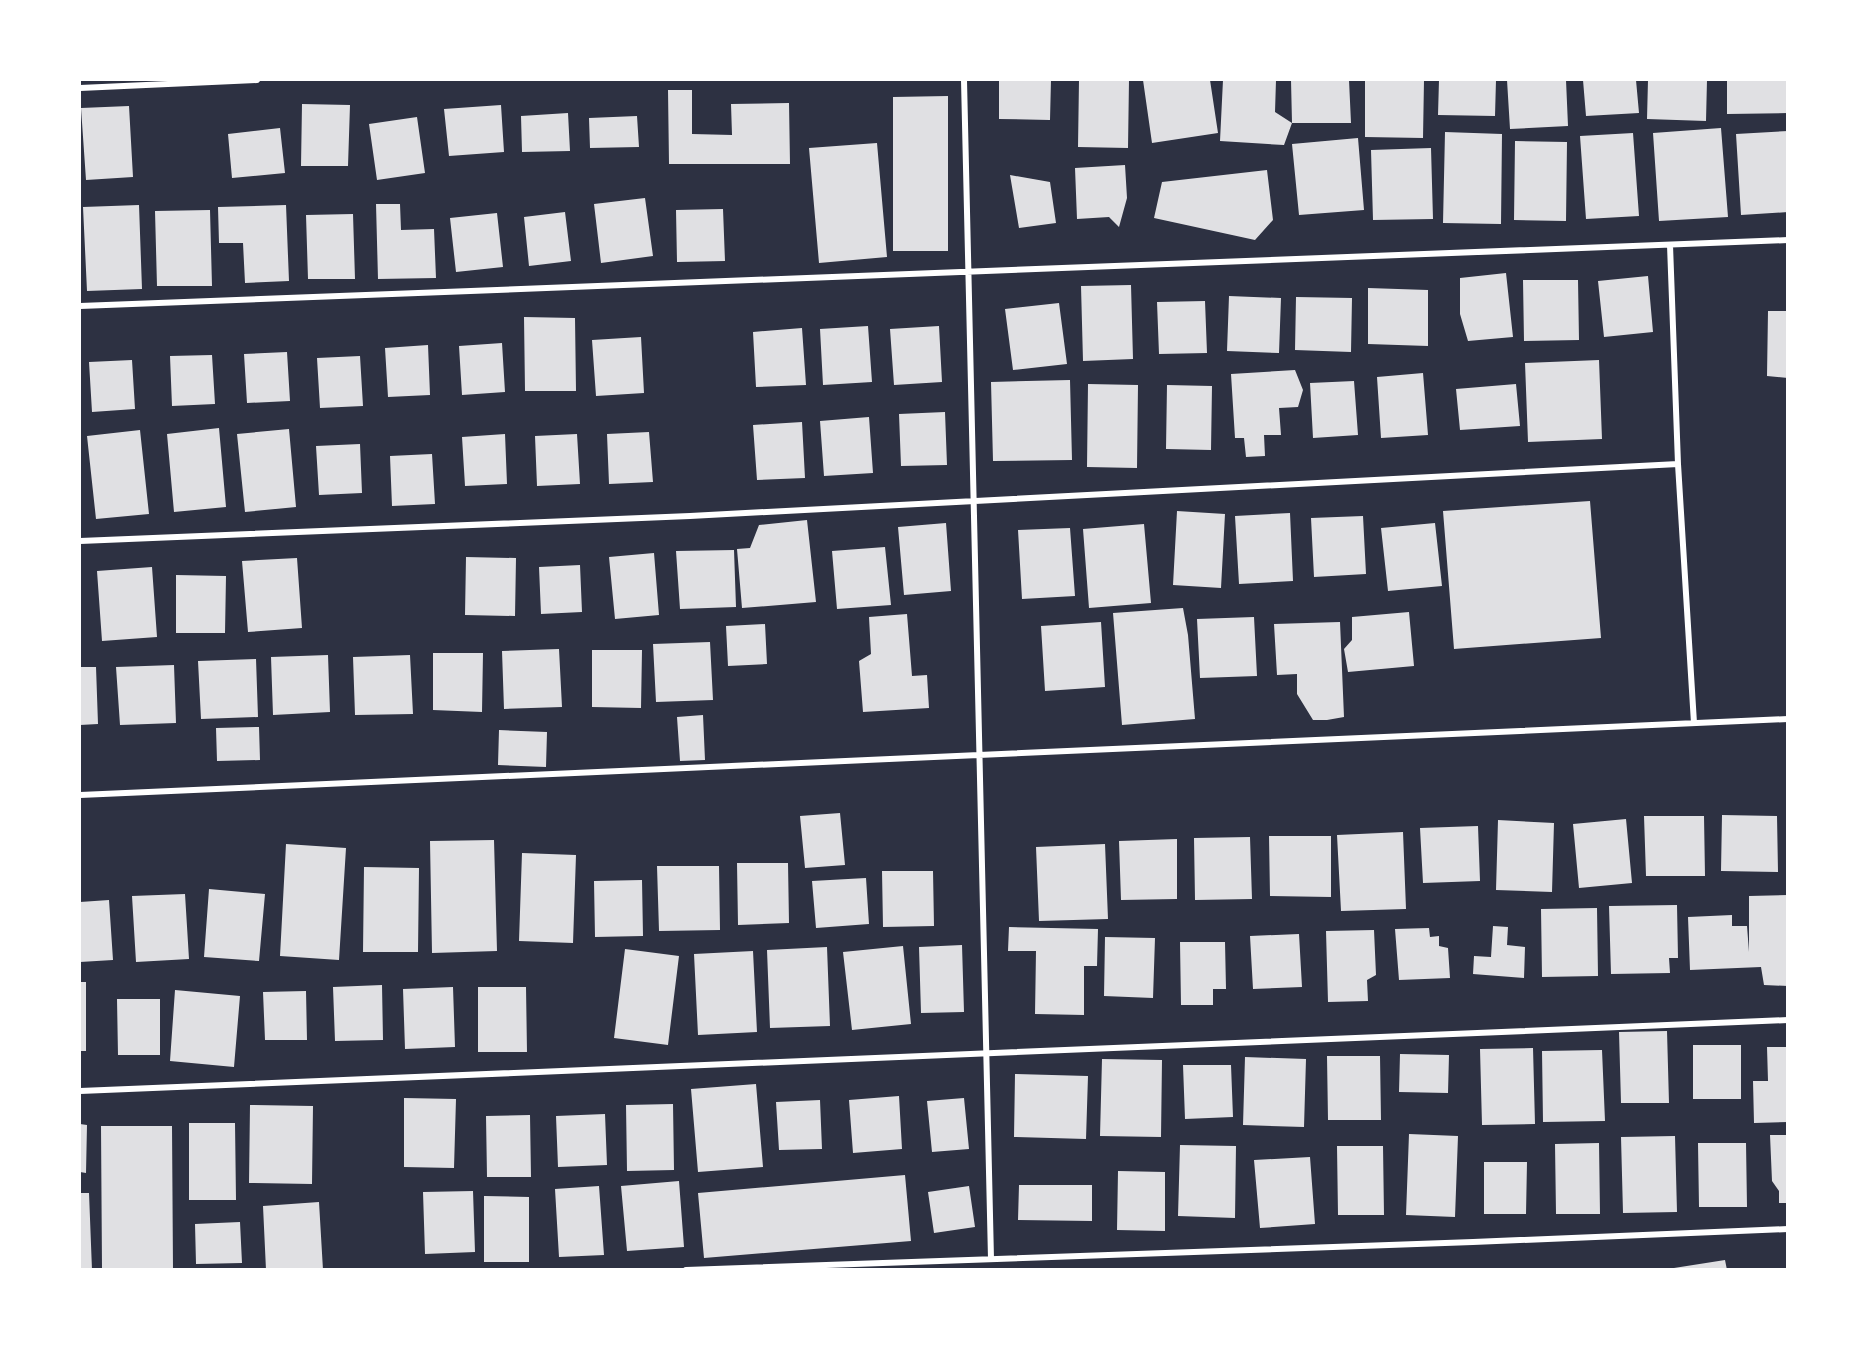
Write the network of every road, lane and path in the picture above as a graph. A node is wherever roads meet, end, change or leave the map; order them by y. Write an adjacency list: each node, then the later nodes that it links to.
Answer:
1 (257, 80): 3 (street)
2 (964, 80): 6 (street)
3 (80, 88)
4 (1788, 240): 5 (street)
5 (1670, 244): 6 (street); 8 (street)
6 (968, 272): 7 (street); 9 (street)
7 (80, 306)
8 (1678, 464): 9 (street); 12 (street)
9 (974, 502): 10 (street); 13 (street)
10 (80, 541)
11 (1788, 719): 12 (street)
12 (1694, 723): 13 (street)
13 (979, 755): 14 (street); 16 (street)
14 (80, 795)
15 (1788, 1020): 16 (street)
16 (986, 1053): 17 (street); 19 (street)
17 (80, 1091)
18 (1788, 1229): 19 (street)
19 (991, 1259): 20 (street)
20 (686, 1269)

